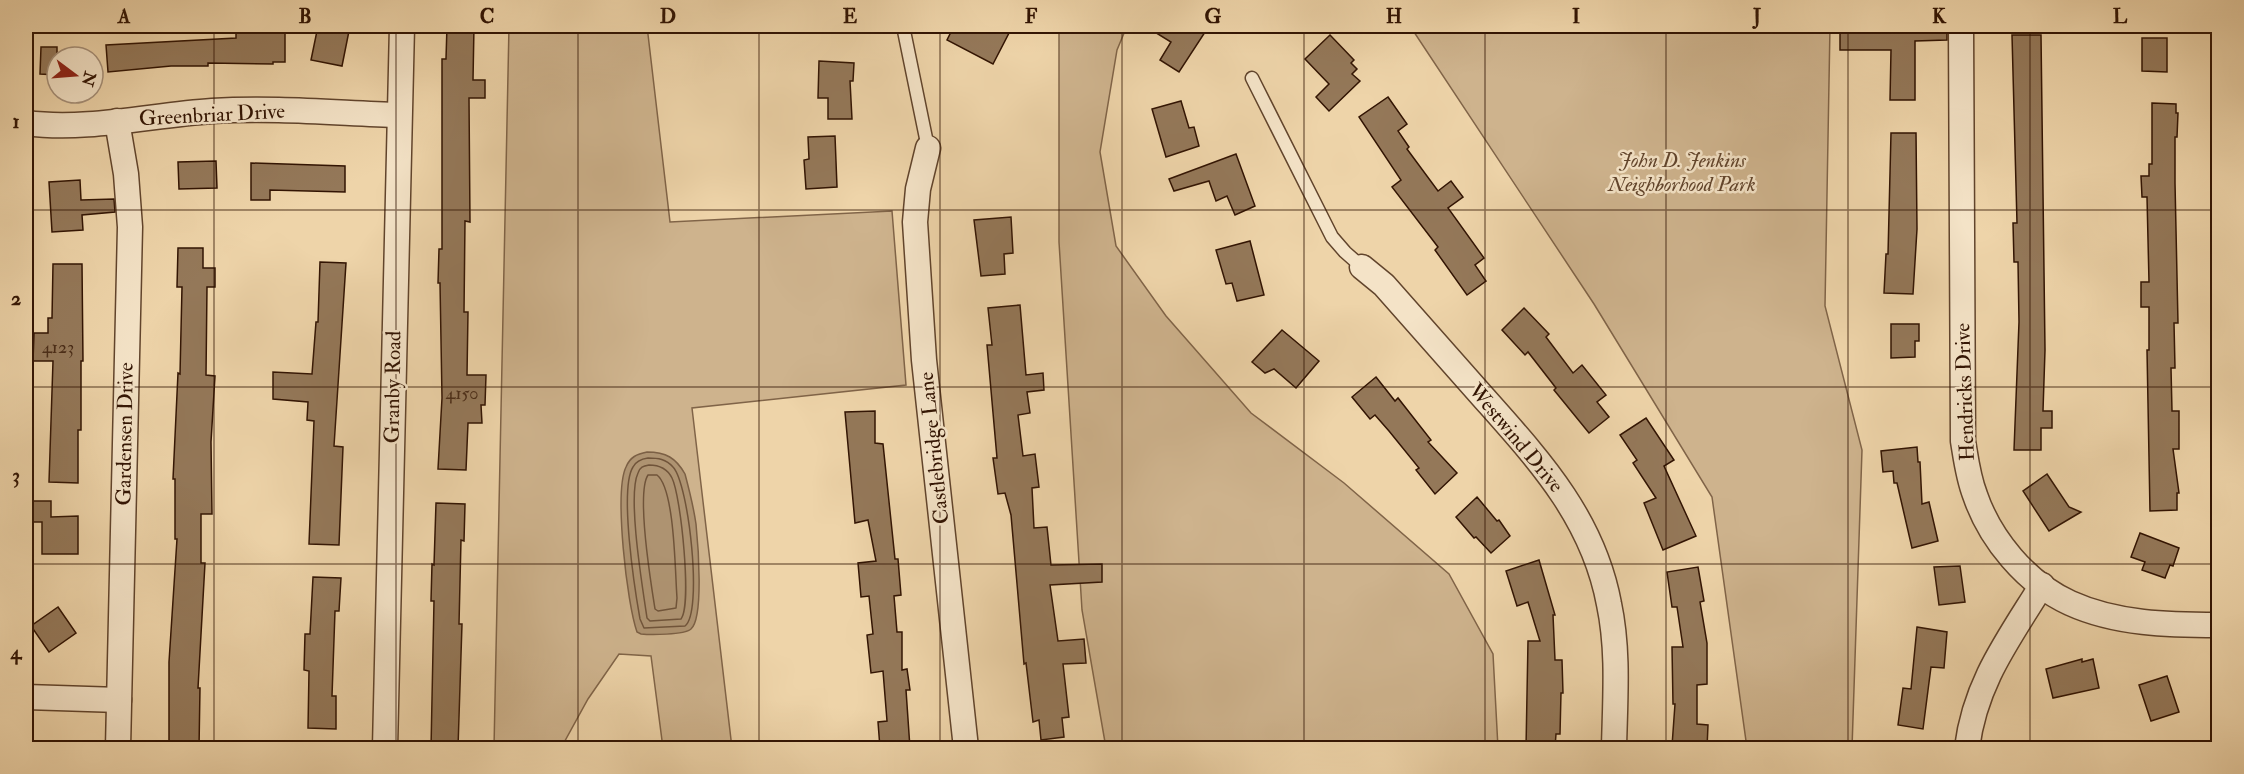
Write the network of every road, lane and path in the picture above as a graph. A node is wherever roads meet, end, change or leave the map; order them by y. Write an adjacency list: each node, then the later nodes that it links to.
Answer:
1 (402, 26): 5 (street, Granby Road)
2 (903, 26): 8 (lane)
3 (1961, 26): 10 (street, Hendricks Drive)
4 (1252, 78): 9 (lane)
5 (399, 115): 6 (street, Greenbriar Drive); 15 (street, Granby Road)
6 (117, 121): 7 (street, Greenbriar Drive); 13 (street, Gardensen Drive)
7 (26, 123)
8 (928, 148): 16 (street, Castlebridge Lane)
9 (1362, 267): 17 (street, Westwind Drive)
10 (2042, 585): 11 (street, Hendricks Drive); 18 (street)
11 (2218, 625)
12 (26, 698): 13 (street)
13 (119, 700): 14 (street, Gardensen Drive)
14 (118, 748)
15 (385, 748)
16 (966, 748)
17 (1614, 748)
18 (1966, 748)

